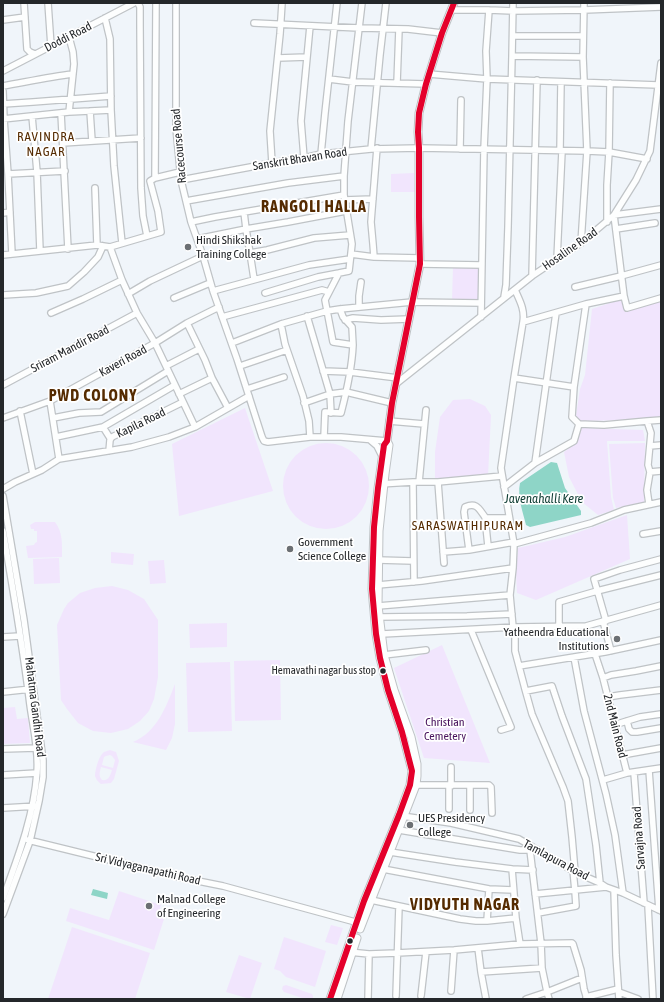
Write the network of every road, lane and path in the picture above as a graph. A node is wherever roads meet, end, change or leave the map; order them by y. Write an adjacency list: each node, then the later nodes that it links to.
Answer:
1 (24, 3): 18 (street)
2 (48, 3): 32 (street)
3 (134, 3): 19 (street, Doddi Road)
4 (138, 3): 66 (street)
5 (156, 3): 91 (street)
6 (176, 3): 88 (street, Racecourse Road)
7 (282, 3): 22 (street)
8 (338, 3): 24 (street)
9 (362, 3): 25 (street)
10 (386, 3): 26 (street)
11 (513, 3): 17 (street)
12 (584, 3): 16 (street)
13 (453, 6): 15 (street); 28 (main road)
14 (661, 7): 16 (street)
15 (489, 10): 17 (street); 43 (street)
16 (584, 10): 17 (street); 30 (street)
17 (513, 11): 29 (street)
18 (24, 17): 20 (street); 33 (street)
19 (104, 18): 31 (street, Doddi Road); 56 (street)
20 (3, 20)
21 (254, 23): 22 (street)
22 (281, 24): 23 (street); 37 (street)
23 (310, 26): 24 (street); 35 (street)
24 (334, 27): 25 (street); 42 (street)
25 (359, 28): 26 (street); 46 (street)
26 (383, 29): 27 (street); 47 (street)
27 (399, 29): 28 (street); 50 (street)
28 (442, 33): 41 (main road)
29 (513, 36): 30 (street); 34 (street)
30 (583, 36): 36 (street)
31 (69, 37): 32 (street, Doddi Road); 40 (street)
32 (51, 46): 33 (street, Doddi Road)
33 (35, 54): 39 (street, Doddi Road)
34 (512, 56): 36 (street); 44 (street)
35 (308, 57): 37 (street); 83 (street)
36 (583, 57): 49 (street)
37 (278, 58): 85 (street)
38 (661, 63): 54 (street, Hosaline Road)
39 (4, 68)
40 (73, 74): 53 (street); 57 (street)
41 (429, 74): 43 (street); 52 (main road)
42 (329, 79): 46 (street); 81 (street)
43 (487, 80): 44 (street); 74 (street)
44 (512, 80): 45 (street); 75 (street)
45 (537, 80): 48 (street); 76 (street)
46 (353, 82): 47 (street); 77 (street)
47 (378, 82): 50 (street); 72 (street)
48 (562, 82): 49 (street); 78 (street)
49 (584, 82): 51 (street); 79 (street)
50 (397, 83): 52 (street)
51 (610, 83): 54 (street); 80 (street)
52 (426, 84): 71 (main road)
53 (3, 86)
54 (659, 87): 84 (street, Hosaline Road)
55 (3, 91): 59 (street)
56 (111, 96): 57 (street); 60 (street)
57 (70, 99): 59 (street); 62 (street)
58 (462, 100): 73 (street)
59 (3, 104): 65 (street)
60 (111, 110): 61 (street); 67 (street)
61 (90, 111): 62 (street); 68 (street)
62 (69, 112): 63 (street)
63 (61, 113): 64 (street); 69 (street)
64 (32, 116): 65 (street); 87 (street)
65 (3, 119): 82 (street)
66 (140, 138): 67 (street); 94 (street)
67 (113, 140): 68 (street); 112 (street)
68 (92, 141): 69 (street)
69 (62, 142): 86 (street)
70 (377, 148): 71 (street, Sanskrit Bhavan Road); 72 (street, Sanskrit Bhavan Road); 96 (street)
71 (419, 148): 73 (street, Sanskrit Bhavan Road); 125 (main road)
72 (371, 149): 77 (street, Sanskrit Bhavan Road)
73 (460, 149): 74 (street, Sanskrit Bhavan Road)
74 (484, 149): 75 (street, Sanskrit Bhavan Road); 126 (street)
75 (510, 150): 76 (street, Sanskrit Bhavan Road); 144 (street)
76 (536, 150): 78 (street, Sanskrit Bhavan Road); 129 (street)
77 (346, 151): 81 (street, Sanskrit Bhavan Road); 90 (street)
78 (561, 151): 79 (street, Sanskrit Bhavan Road); 124 (street)
79 (587, 151): 80 (street, Sanskrit Bhavan Road); 113 (street)
80 (609, 152): 84 (street, Sanskrit Bhavan Road); 105 (street)
81 (321, 154): 83 (street, Sanskrit Bhavan Road)
82 (5, 155): 89 (street)
83 (304, 158): 85 (street, Sanskrit Bhavan Road)
84 (647, 159): 103 (street, Hosaline Road)
85 (272, 163): 92 (street, Sanskrit Bhavan Road)
86 (64, 171): 87 (street); 116 (street)
87 (36, 172): 89 (street); 117 (street)
88 (180, 172): 91 (street); 92 (street, Racecourse Road)
89 (8, 174): 100 (street)
90 (344, 176): 95 (street); 97 (street)
91 (153, 180): 94 (street); 110 (street)
92 (181, 180): 97 (street, Racecourse Road)
93 (95, 188): 114 (street)
94 (141, 188): 110 (street)
95 (344, 198): 96 (street); 99 (street); 101 (street)
96 (373, 200): 123 (street)
97 (186, 201): 104 (street, Racecourse Road)
98 (661, 209): 103 (street)
99 (346, 211): 107 (street); 109 (street)
100 (10, 212): 102 (street); 119 (street)
101 (244, 212): 104 (street); 107 (street)
102 (3, 213)
103 (614, 215): 105 (street, Hosaline Road); 108 (street)
104 (191, 222): 111 (street, Racecourse Road)
105 (607, 222): 113 (street, Hosaline Road)
106 (655, 223): 108 (street)
107 (246, 229): 111 (street); 118 (street)
108 (616, 230): 130 (street)
109 (350, 235): 118 (street); 122 (street)
110 (147, 236): 112 (street)
111 (197, 238): 121 (street, Racecourse Road)
112 (122, 243): 115 (street)
113 (581, 243): 124 (street, Hosaline Road)
114 (100, 245): 115 (street); 116 (street); 141 (street)
115 (110, 247): 131 (street)
116 (68, 248): 117 (street)
117 (40, 251): 119 (street)
118 (250, 253): 132 (street)
119 (12, 254): 120 (street)
120 (3, 255)
121 (203, 256): 134 (street, Racecourse Road); 140 (street)
122 (351, 256): 123 (street); 128 (street); 132 (street)
123 (374, 257): 125 (street)
124 (557, 259): 129 (street, Hosaline Road)
125 (420, 261): 126 (street); 146 (main road)
126 (482, 265): 147 (street)
127 (661, 265): 130 (street)
128 (339, 273): 138 (street); 139 (street)
129 (532, 276): 136 (street, Hosaline Road)
130 (621, 276): 135 (street); 142 (street)
131 (122, 280): 140 (street); 153 (street)
132 (254, 280): 137 (street)
133 (361, 282): 150 (street)
134 (210, 283): 137 (street, Racecourse Road); 143 (street)
135 (576, 287)
136 (515, 290): 144 (street, Hosaline Road); 161 (street)
137 (213, 291): 149 (street, Racecourse Road)
138 (265, 292)
139 (329, 292): 152 (street); 157 (street)
140 (128, 294): 154 (street)
141 (3, 295)
142 (624, 296): 145 (street); 148 (street)
143 (174, 298)
144 (504, 298): 158 (street, Hosaline Road)
145 (661, 298)
146 (412, 302): 147 (street); 150 (street); 159 (main road)
147 (481, 303): 158 (street)
148 (586, 304): 155 (street); 180 (street)
149 (219, 307): 157 (street, Racecourse Road); 162 (street, Kaveri Road)
150 (359, 307): 151 (street)
151 (340, 309): 152 (street); 160 (street)
152 (327, 311): 156 (street); 166 (street)
153 (51, 313)
154 (137, 313): 164 (street); 178 (street, Sriram Mandir Road)
155 (556, 313): 161 (street); 177 (street)
156 (307, 316): 163 (street); 171 (street)
157 (222, 317): 165 (street, Racecourse Road)
158 (480, 317): 176 (street, Hosaline Road)
159 (409, 319): 160 (street); 176 (main road)
160 (345, 320): 166 (street)
161 (523, 322): 175 (street)
162 (187, 323): 164 (street, Kaveri Road); 167 (street)
163 (281, 324): 165 (street); 168 (street)
164 (155, 343): 170 (street); 186 (street, Kaveri Road)
165 (232, 343): 169 (street, Racecourse Road)
166 (353, 345): 172 (street)
167 (199, 349): 170 (street); 174 (street)
168 (287, 350): 169 (street); 188 (street)
169 (240, 366): 181 (street, Racecourse Road)
170 (167, 368): 179 (street); 195 (street)
171 (323, 372): 172 (street); 184 (street)
172 (350, 372): 176 (street); 182 (street)
173 (284, 377): 181 (street)
174 (212, 378): 183 (street); 190 (street)
175 (514, 378): 177 (street); 218 (street)
176 (397, 380): 189 (main road)
177 (546, 383): 180 (street); 214 (street)
178 (3, 385)
179 (175, 385): 183 (street); 202 (street)
180 (574, 387): 200 (street)
181 (247, 389): 185 (street, Racecourse Road)
182 (346, 392): 184 (street); 189 (street); 193 (street)
183 (179, 394): 187 (street)
184 (330, 394): 188 (street); 193 (street)
185 (249, 396): 190 (street); 204 (street, Racecourse Road)
186 (50, 401): 192 (street, Kaveri Road); 195 (street)
187 (183, 402): 201 (street); 206 (street, Kapila Road)
188 (304, 403): 204 (street)
189 (392, 403): 197 (main road)
190 (228, 408): 201 (street)
191 (426, 410): 199 (street)
192 (20, 412): 194 (street, Kaveri Road); 217 (street)
193 (331, 413): 205 (street)
194 (3, 418)
195 (53, 418): 203 (street)
196 (661, 420): 198 (street)
197 (389, 421): 199 (street); 208 (main road)
198 (647, 421): 200 (street); 210 (street)
199 (424, 424): 219 (street)
200 (579, 424): 214 (street)
201 (194, 426): 211 (street)
202 (103, 427): 203 (street); 206 (street)
203 (56, 437): 213 (street)
204 (310, 437): 205 (street)
205 (324, 437): 207 (street)
206 (110, 438): 211 (street, Kapila Road)
207 (370, 440): 208 (street); 212 (street)
208 (387, 441): 212 (main road); 221 (main road)
209 (661, 445): 210 (street)
210 (650, 446): 216 (street)
211 (109, 451): 213 (street)
212 (382, 456): 221 (main road)
213 (59, 459): 217 (street)
214 (535, 463): 222 (street)
215 (661, 471): 216 (street)
216 (650, 472): 226 (street)
217 (33, 474): 223 (street)
218 (502, 476): 220 (street); 222 (street)
219 (416, 482): 220 (street); 221 (street); 239 (street)
220 (438, 482): 236 (street)
221 (381, 484): 238 (main road); 290 (main road)
222 (504, 487): 228 (street)
223 (3, 489)
224 (3, 496): 229 (street, Mahatma Gandhi Road)
225 (661, 502): 226 (street)
226 (650, 504): 233 (street)
227 (485, 517): 228 (street); 234 (street); 235 (street)
228 (509, 518): 233 (street)
229 (5, 522): 248 (street, Mahatma Gandhi Road)
230 (3, 531): 248 (street, Mahatma Gandhi Road)
231 (661, 531): 232 (street)
232 (643, 534)
233 (514, 543): 234 (street); 241 (street)
234 (488, 546): 235 (street)
235 (469, 550): 236 (street)
236 (443, 552): 240 (street)
237 (661, 559): 245 (street)
238 (378, 560): 239 (street); 244 (main road)
239 (413, 561): 243 (street)
240 (444, 563)
241 (513, 568): 243 (street); 246 (street)
242 (661, 575): 245 (street)
243 (414, 582): 244 (street)
244 (378, 585): 249 (main road)
245 (597, 591): 252 (street); 254 (street)
246 (510, 595): 249 (street); 250 (street)
247 (661, 605): 252 (street)
248 (19, 606): 257 (street, Mahatma Gandhi Road); 268 (street, Mahatma Gandhi Road)
249 (378, 606): 251 (main road)
250 (512, 614): 251 (street); 253 (street)
251 (379, 617): 256 (main road)
252 (605, 621): 254 (street); 261 (street)
253 (514, 627): 254 (street); 255 (street); 265 (street)
254 (559, 627)
255 (471, 630): 256 (street); 277 (street)
256 (382, 634): 263 (main road)
257 (20, 636): 258 (street); 268 (street, Mahatma Gandhi Road)
258 (3, 637)
259 (661, 640): 261 (street)
260 (426, 650): 263 (street)
261 (611, 651): 262 (street)
262 (595, 654): 264 (street); 267 (street, 2nd Main Road)
263 (384, 656): 290 (main road)
264 (574, 657): 265 (street); 289 (street)
265 (519, 666): 270 (street)
266 (661, 666): 267 (street)
267 (603, 678): 272 (street, 2nd Main Road)
268 (31, 689): 271 (street); 278 (street, Mahatma Gandhi Road); 293 (street, Mahatma Gandhi Road)
269 (661, 690): 272 (street)
270 (526, 691): 307 (street); 308 (street)
271 (3, 692)
272 (608, 697): 275 (street, 2nd Main Road)
273 (661, 714): 274 (street)
274 (627, 721): 275 (street); 276 (street)
275 (614, 725): 281 (street, 2nd Main Road)
276 (661, 728)
277 (501, 730)
278 (36, 748): 280 (street); 285 (street, Mahatma Gandhi Road)
279 (661, 748): 281 (street)
280 (3, 749)
281 (622, 755): 286 (street, 2nd Main Road)
282 (451, 767): 291 (street)
283 (661, 768): 284 (street)
284 (649, 770): 287 (street); 320 (street)
285 (37, 773): 288 (street); 293 (street, Mahatma Gandhi Road)
286 (627, 773): 287 (street); 289 (street)
287 (634, 773): 318 (street, Sarvajna Road)
288 (3, 775)
289 (603, 780): 314 (street)
290 (413, 785): 291 (street); 298 (main road)
291 (450, 786): 292 (street); 295 (street)
292 (470, 786): 296 (street); 297 (street)
293 (36, 806): 294 (street); 300 (street, Mahatma Gandhi Road); 301 (street, Mahatma Gandhi Road)
294 (3, 808)
295 (449, 809)
296 (470, 810)
297 (492, 813)
298 (402, 816): 299 (main road); 302 (street, Tamlapura Road); 325 (main road)
299 (398, 830): 302 (street); 303 (main road)
300 (24, 839): 301 (street, Sri Vidyaganapathi Road); 316 (street, Mahatma Gandhi Road)
301 (30, 840): 322 (street, Mahatma Gandhi Road); 325 (street, Sri Vidyaganapathi Road)
302 (531, 849): 306 (street); 307 (street, Tamlapura Road)
303 (390, 852): 304 (main road); 305 (street)
304 (383, 869): 310 (street); 317 (main road)
305 (512, 869): 306 (street); 311 (street)
306 (532, 870): 315 (street)
307 (574, 871): 308 (street, Tamlapura Road); 312 (street)
308 (600, 883): 309 (street, Tamlapura Road)
309 (606, 887): 312 (street); 313 (street, Tamlapura Road)
310 (489, 889): 311 (street); 324 (street)
311 (513, 890): 323 (street)
312 (575, 890): 315 (street); 321 (street)
313 (614, 890): 314 (street, Tamlapura Road); 338 (street)
314 (623, 893): 318 (street, Tamlapura Road)
315 (535, 894): 321 (street)
316 (3, 898)
317 (371, 900): 319 (street); 325 (main road)
318 (646, 904): 320 (street, Tamlapura Road); 351 (street, Sarvajna Road)
319 (399, 906): 324 (street); 332 (street)
320 (660, 911)
321 (538, 913): 326 (street)
322 (3, 914)
323 (516, 918): 324 (street); 327 (street)
324 (487, 921)
325 (360, 924): 330 (main road)
326 (541, 943): 327 (street); 334 (street); 336 (street)
327 (520, 944): 328 (street)
328 (478, 948): 329 (street); 335 (street)
329 (454, 950): 331 (street); 337 (street)
330 (349, 952): 333 (street); 343 (main road); 344 (main road)
331 (426, 952): 332 (street); 341 (street)
332 (398, 953): 333 (street); 340 (street)
333 (370, 954): 345 (street)
334 (542, 968): 335 (street); 339 (street)
335 (481, 972): 346 (street)
336 (582, 978): 339 (street); 342 (street)
337 (451, 991)
338 (619, 991): 342 (street); 349 (street); 350 (street)
339 (546, 992): 347 (street); 348 (street)
340 (396, 996)
341 (421, 996)
342 (586, 998)
343 (330, 999)
344 (336, 999)
345 (368, 999)
346 (486, 999)
347 (526, 999)
348 (549, 999)
349 (619, 999)
350 (638, 999)
351 (653, 999)

